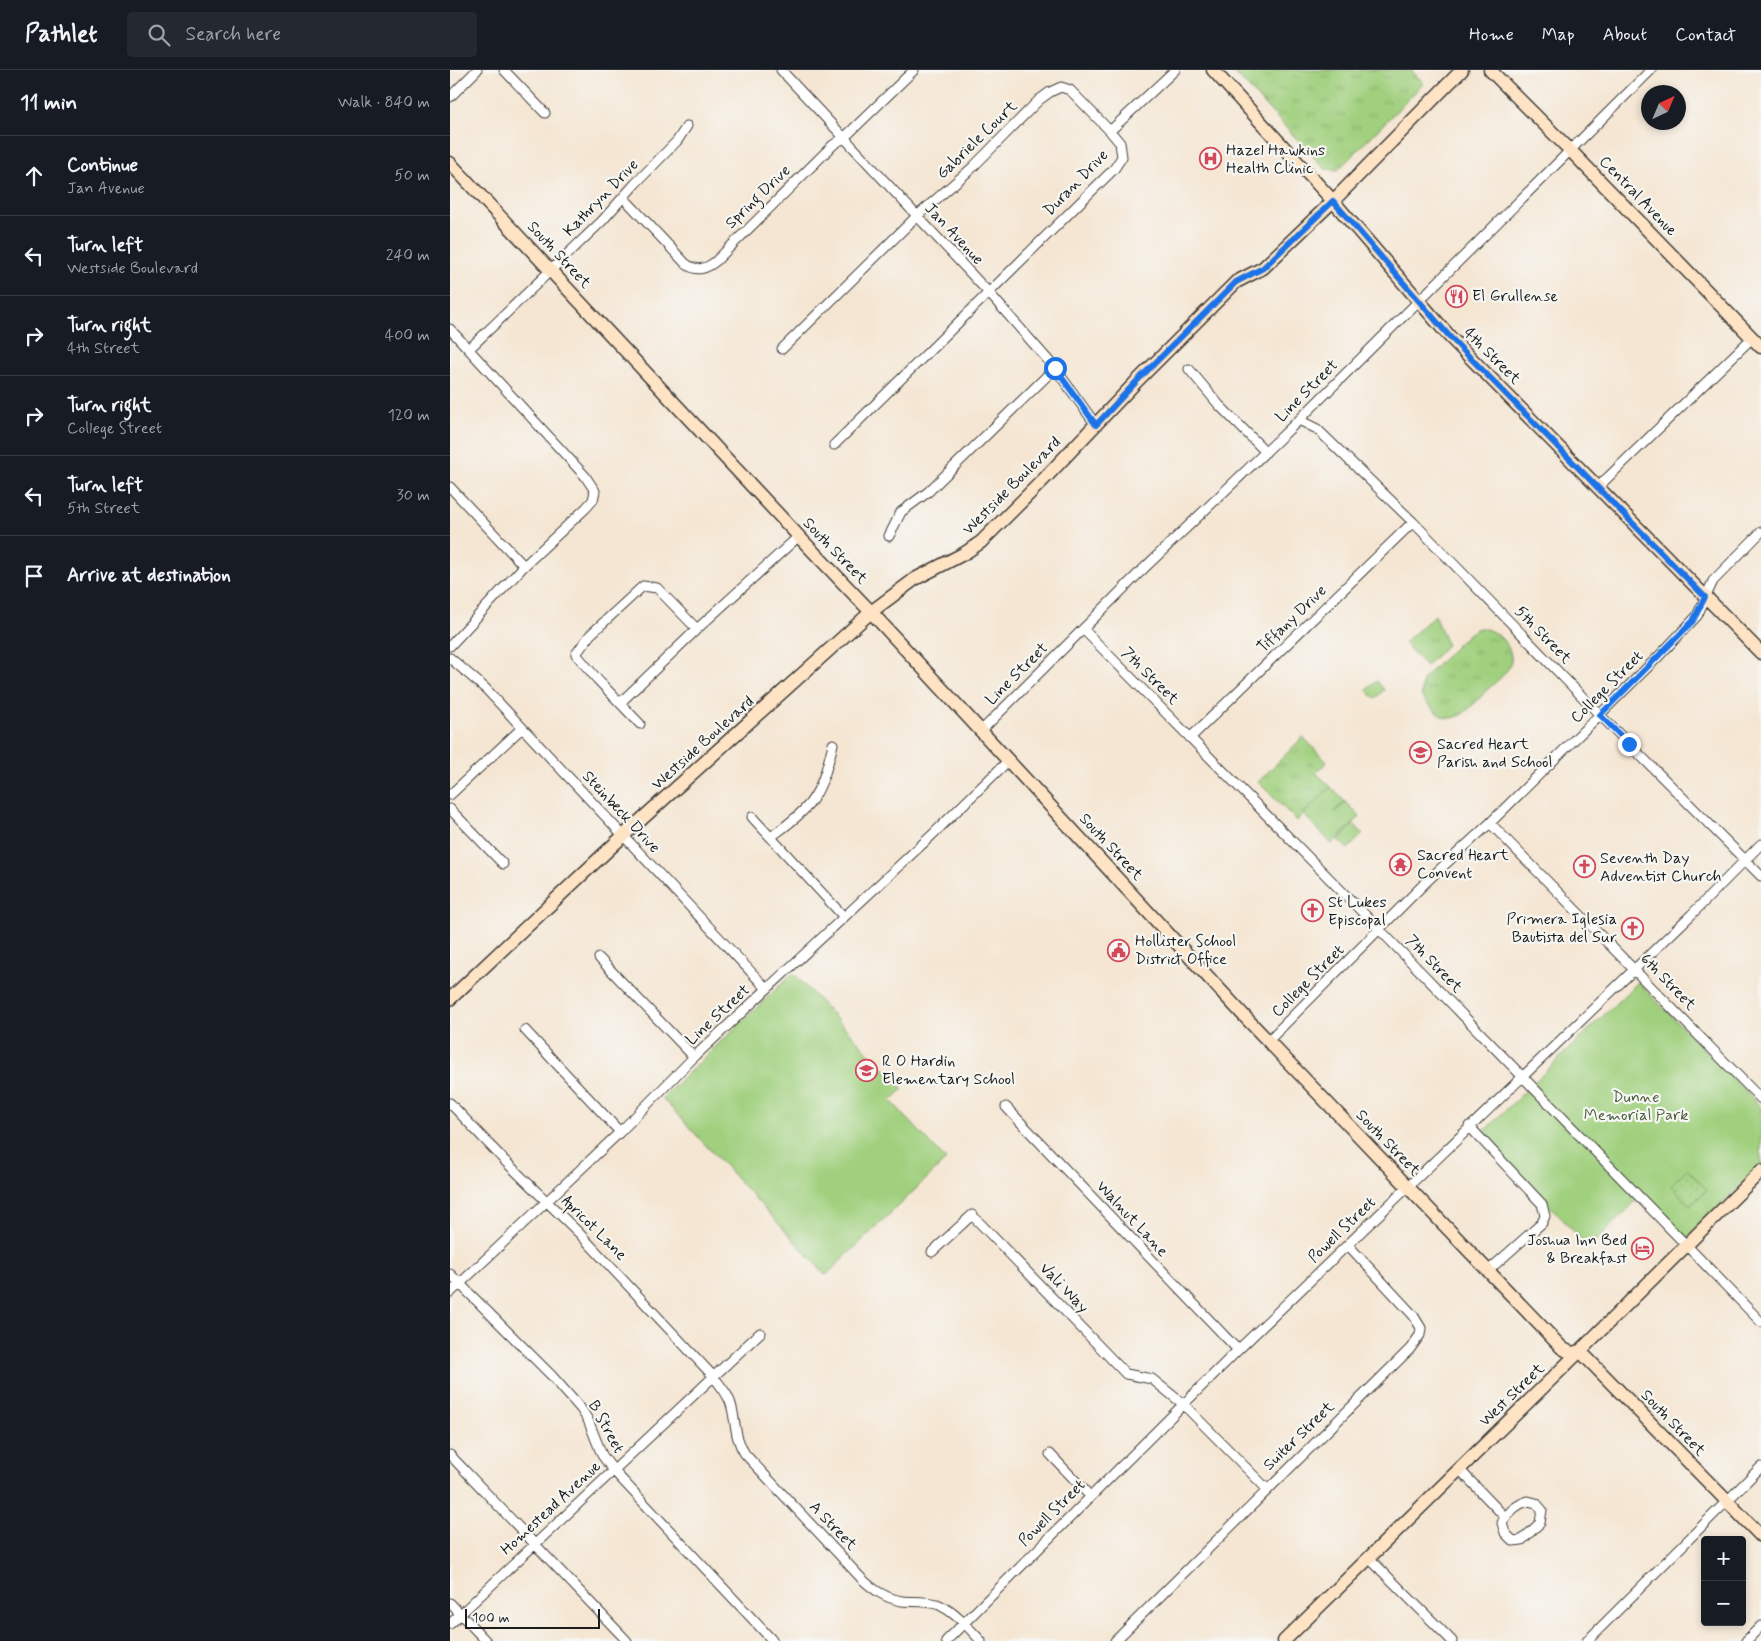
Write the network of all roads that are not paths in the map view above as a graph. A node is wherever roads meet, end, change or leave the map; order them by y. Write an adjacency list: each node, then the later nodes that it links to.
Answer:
1 (477, 70): 10 (street)
2 (504, 70): 11 (street)
3 (781, 70): 14 (street, Jan Avenue)
4 (914, 70): 14 (street, Spring Drive)
5 (1175, 70): 13 (street, Duran Drive)
6 (1213, 70): 18 (street, 4th Street)
7 (1462, 70): 18 (street, Westside Boulevard)
8 (1490, 70): 15 (street, Central Avenue)
9 (1652, 70): 15 (street, Line Street)
10 (450, 97)
11 (545, 113)
12 (687, 126): 17 (street, Kathryn Drive)
13 (1110, 132): 19 (street, Gabriele Court); 21 (street, Duran Drive)
14 (845, 137): 17 (street, Spring Drive); 19 (street, Jan Avenue)
15 (1570, 150): 22 (street, Line Street); 24 (street, Central Avenue)
16 (450, 163): 20 (street, South Street)
17 (623, 197): 20 (street, Kathryn Drive)
18 (1333, 201): 22 (street, 4th Street); 30 (street, Westside Boulevard)
19 (917, 216): 21 (street, Jan Avenue); 26 (street, Gabriele Court)
20 (551, 271): 25 (street, Kathryn Drive); 37 (street, South Street)
21 (988, 293): 27 (street, Jan Avenue); 31 (street, Duran Drive)
22 (1418, 301): 29 (street, Line Street); 34 (street, 4th Street)
23 (450, 329): 25 (street)
24 (1757, 342): 34 (street)
25 (469, 349): 39 (street)
26 (782, 349)
27 (1055, 368): 30 (street, Jan Avenue); 38 (street)
28 (1189, 368): 32 (street)
29 (1300, 420): 32 (street, Line Street); 35 (street, 5th Street)
30 (1096, 425): 41 (street, Westside Boulevard)
31 (834, 445)
32 (1266, 452): 43 (street, Line Street)
33 (450, 487): 39 (street)
34 (1598, 487): 40 (street, 4th Street)
35 (1413, 522): 48 (street, 5th Street); 52 (street, Tiffany Drive)
36 (1761, 532): 40 (street, College Street)
37 (799, 536): 41 (street, South Street); 42 (street)
38 (889, 536)
39 (524, 566): 44 (street)
40 (1705, 597): 45 (street, 4th Street); 48 (street, College Street)
41 (871, 612): 51 (street, South Street); 59 (street, Westside Boulevard)
42 (697, 629): 47 (street); 47 (street)
43 (1083, 629): 51 (street, Line Street); 52 (street, 7th Street)
44 (450, 646)
45 (1761, 653)
46 (450, 658): 50 (street, Steinbeck Drive)
47 (621, 702): 49 (street)
48 (1600, 715): 58 (street, College Street); 62 (street, 5th Street)
49 (640, 724)
50 (522, 728): 55 (street); 59 (street, Steinbeck Drive)
51 (981, 731): 54 (street, South Street)
52 (1190, 738): 66 (street, 7th Street)
53 (834, 744): 60 (street)
54 (1008, 762): 65 (street, Line Street); 72 (street, South Street)
55 (450, 795)
56 (450, 809): 63 (street)
57 (752, 817): 60 (street)
58 (1490, 823): 66 (street, College Street); 68 (street, 6th Street)
59 (623, 836): 69 (street, Steinbeck Drive); 70 (street, Westside Boulevard)
60 (770, 837): 65 (street)
61 (1761, 844): 62 (street, Powell Street)
62 (1745, 860): 64 (street, 5th Street); 68 (street, Powell Street)
63 (502, 864)
64 (1761, 876)
65 (844, 917): 69 (street, Line Street)
66 (1380, 930): 72 (street, College Street); 74 (street, 7th Street)
67 (599, 958): 73 (street)
68 (1635, 969): 74 (street, Powell Street); 75 (street, 6th Street)
69 (767, 989): 73 (street, Line Street)
70 (450, 999)
71 (526, 1030): 79 (street)
72 (1268, 1041): 81 (street, South Street)
73 (694, 1057): 79 (street, Line Street)
74 (1523, 1076): 78 (street, Powell Street); 84 (street, 7th Street)
75 (1761, 1098)
76 (450, 1103): 82 (street, Apricot Lane)
77 (1006, 1107): 92 (street, Walnut Lane)
78 (1470, 1126): 81 (street, Powell Street); 86 (street)
79 (620, 1132): 82 (street, Line Street)
80 (1761, 1171): 84 (street, West Street)
81 (1408, 1186): 83 (street, Powell Street); 86 (street, South Street)
82 (546, 1201): 88 (street, Line Street); 94 (street, Apricot Lane)
83 (1348, 1245): 92 (street, Powell Street); 101 (street, Suiter Street)
84 (1686, 1245): 90 (street, 7th Street); 93 (street, West Street)
85 (932, 1252): 95 (street, Vali Way)
86 (1489, 1270): 93 (street, South Street)
87 (450, 1274): 88 (street, B Street)
88 (460, 1284): 89 (street, Line Street); 100 (street, B Street)
89 (450, 1293)
90 (1761, 1322)
91 (760, 1333): 94 (street, Homestead Avenue)
92 (1238, 1350): 95 (street, Powell Street)
93 (1580, 1351): 99 (street, West Street); 103 (street, South Street)
94 (714, 1377): 100 (street, Homestead Avenue); 110 (street, A Street)
95 (1183, 1404): 101 (street); 102 (street, Powell Street)
96 (1050, 1454): 102 (street)
97 (450, 1455): 106 (street)
98 (1761, 1467): 103 (street)
99 (1459, 1469): 104 (street); 107 (street, West Street)
100 (613, 1470): 106 (street, Homestead Avenue); 115 (street, B Street)
101 (1267, 1488): 118 (street, Suiter Street)
102 (1090, 1496): 110 (street, Powell Street)
103 (1727, 1502): 105 (street, South Street); 121 (street)
104 (1505, 1517): 104 (street)
105 (1761, 1536)
106 (535, 1544): 109 (street, Homestead Avenue); 114 (street)
107 (1369, 1558): 119 (street, West Street); 120 (street)
108 (450, 1603): 109 (street)
109 (461, 1614): 111 (street, Homestead Avenue); 113 (street)
110 (964, 1623): 116 (street, Powell Street); 117 (street, A Street)
111 (450, 1624)
112 (1761, 1626): 122 (street)
113 (486, 1641)
114 (627, 1641)
115 (773, 1641)
116 (946, 1641)
117 (981, 1641)
118 (1115, 1641)
119 (1284, 1641)
120 (1452, 1641)
121 (1587, 1641)
122 (1746, 1641)

